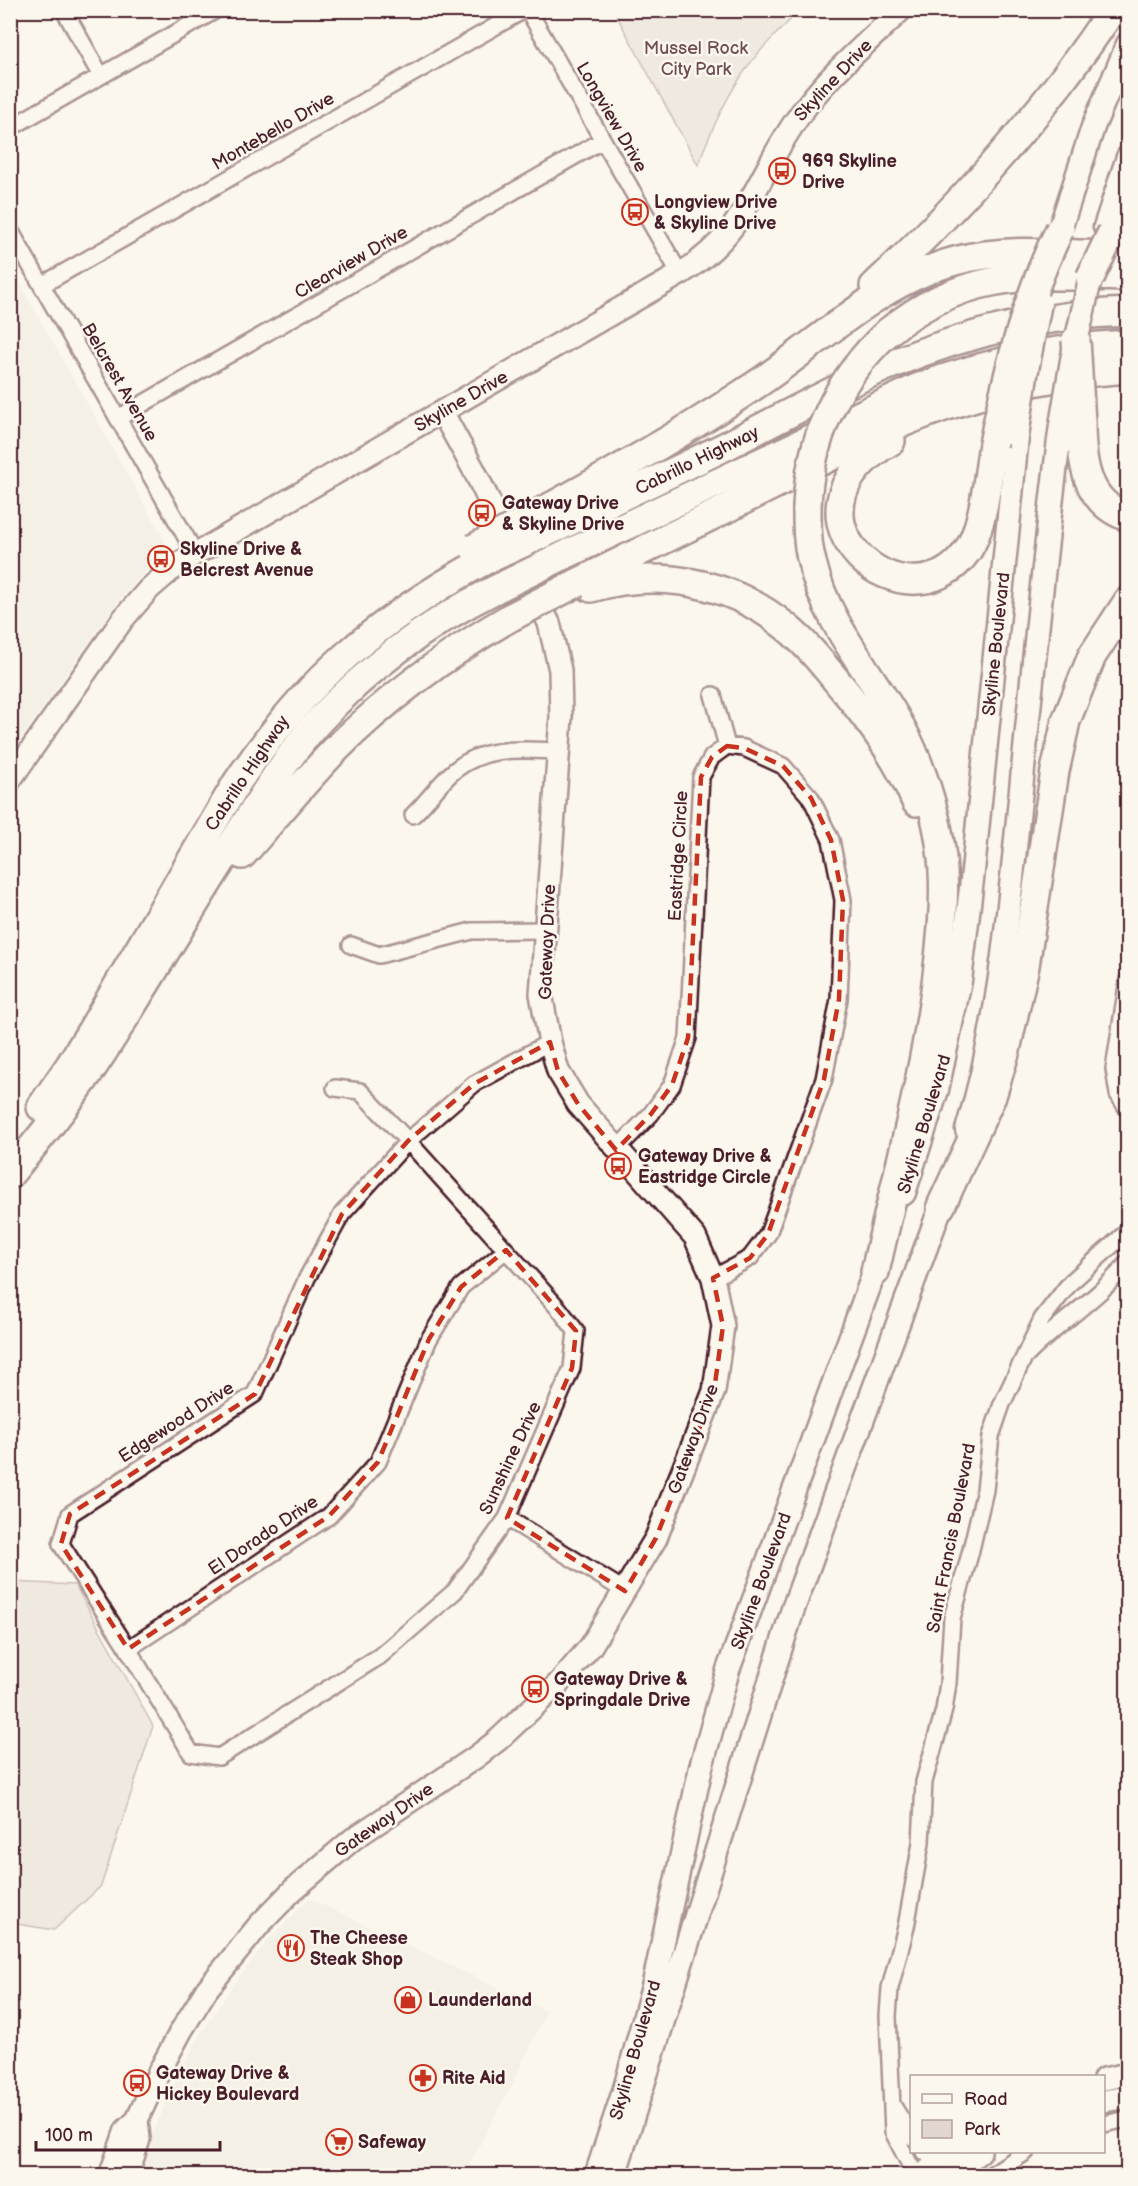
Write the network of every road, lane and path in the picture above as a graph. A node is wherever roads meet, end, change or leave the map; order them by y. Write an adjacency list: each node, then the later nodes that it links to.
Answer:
1 (64, 10): 8 (street)
2 (216, 10): 8 (street)
3 (524, 10): 20 (street, Montebello Drive)
4 (528, 10): 10 (street, Longview Drive)
5 (901, 10): 17 (street, Skyline Drive)
6 (1112, 10): 24 (highway)
7 (1128, 44): 13 (main road)
8 (101, 76): 9 (street)
9 (10, 128)
10 (603, 140): 17 (street, Longview Drive); 30 (street, Clearview Drive)
11 (1128, 157): 15 (main road)
12 (1128, 200): 15 (highway)
13 (1060, 229): 32 (highway, bridge)
14 (10, 230): 20 (street, Belcrest Avenue)
15 (1108, 231): 18 (highway, bridge)
16 (1128, 256): 24 (highway)
17 (680, 274): 29 (street, Skyline Drive)
18 (1090, 278): 22 (main road, bridge)
19 (1128, 278): 45 (highway, bridge)
20 (42, 285): 30 (street, Belcrest Avenue)
21 (1128, 312): 33 (highway, Cabrillo Highway)
22 (1076, 340): 31 (highway, bridge)
23 (1128, 344): 43 (highway, Cabrillo Highway, bridge)
24 (791, 359): 33 (highway)
25 (1128, 369): 27 (highway)
26 (1128, 385): 27 (highway)
27 (1012, 388): 28 (highway)
28 (979, 397): 32 (highway); 36 (highway)
29 (442, 412): 35 (street, Skyline Drive); 40 (street, Gateway Drive)
30 (118, 418): 35 (street, Belcrest Avenue)
31 (1071, 423): 34 (highway); 55 (main road, Skyline Boulevard)
32 (1005, 440): 59 (main road, Skyline Boulevard)
33 (555, 516): 52 (highway, Cabrillo Highway, bridge)
34 (1128, 517)
35 (195, 553): 41 (street, Skyline Drive)
36 (578, 588): 43 (highway, bridge); 45 (highway)
37 (1128, 602): 55 (highway)
38 (713, 695): 39 (street)
39 (727, 746): 53 (street, Eastridge Circle); 60 (street)
40 (559, 751): 42 (street); 44 (street, Gateway Drive)
41 (10, 780)
42 (413, 814)
43 (192, 906): 54 (highway, Cabrillo Highway)
44 (546, 930): 46 (street); 48 (street, Gateway Drive)
45 (941, 935): 59 (highway)
46 (351, 945)
47 (1128, 979): 50 (street)
48 (550, 1042): 51 (street, Edgewood Drive); 53 (street, Gateway Drive)
49 (335, 1088): 51 (street, Sunshine Drive)
50 (1128, 1110)
51 (408, 1142): 57 (street, Sunshine Drive); 64 (street, Edgewood Drive)
52 (10, 1145)
53 (616, 1150): 60 (street, Gateway Drive)
54 (10, 1174)
55 (941, 1206): 81 (main road, Skyline Boulevard)
56 (1128, 1231): 61 (street, Saint Francis Boulevard)
57 (506, 1250): 62 (street, Sunshine Drive); 64 (street, El Dorado Drive)
58 (1128, 1262): 61 (street, Saint Francis Boulevard)
59 (875, 1272): 80 (main road, Skyline Boulevard)
60 (714, 1278): 63 (street, Gateway Drive)
61 (1017, 1372): 70 (street, Saint Francis Boulevard)
62 (507, 1518): 63 (street); 65 (street, Sunshine Drive)
63 (626, 1591): 72 (street, Gateway Drive)
64 (128, 1649): 65 (street, Edgewood Drive)
65 (219, 1757)
66 (1128, 2074): 67 (street)
67 (1105, 2079)
68 (1128, 2097): 69 (street)
69 (1105, 2101)
70 (893, 2106): 74 (street, Saint Francis Boulevard); 82 (street, Saint Francis Boulevard)
71 (1128, 2118): 73 (street)
72 (137, 2120): 78 (street, Gateway Drive); 79 (street, Gateway Drive)
73 (1105, 2124)
74 (910, 2134)
75 (975, 2153): 77 (street)
76 (1023, 2153): 83 (street)
77 (942, 2166): 82 (street)
78 (110, 2175)
79 (127, 2175)
80 (596, 2175)
81 (614, 2175)
82 (920, 2175)
83 (989, 2175)

